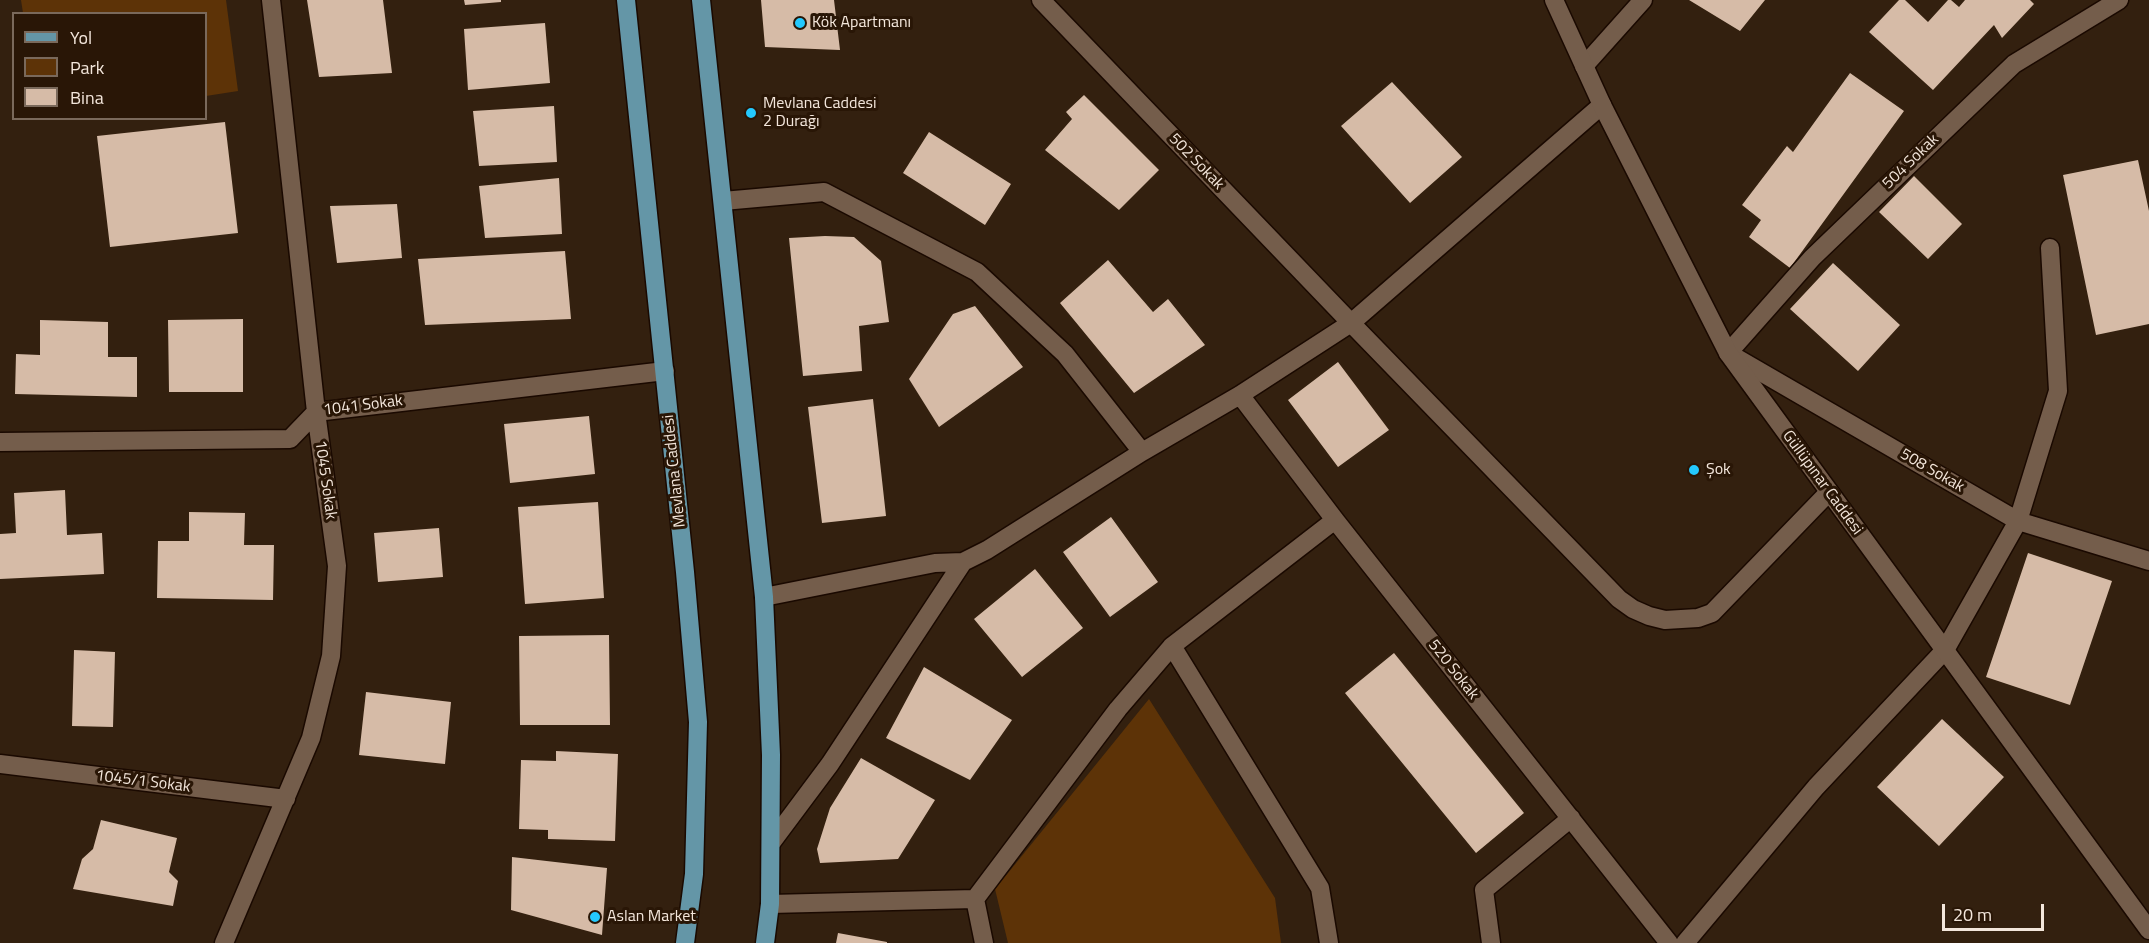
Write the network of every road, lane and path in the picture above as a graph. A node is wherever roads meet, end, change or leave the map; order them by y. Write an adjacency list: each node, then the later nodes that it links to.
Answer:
1 (271, 0): 16 (street, 1045 Sokak)
2 (626, 0): 14 (main road, Mevlana Caddesi)
3 (700, 0): 10 (main road)
4 (1041, 0): 12 (street, 502 Sokak)
5 (1554, 0): 8 (street, Güllüpınar Caddesi)
6 (1643, 0): 8 (street)
7 (2119, 0): 13 (street, 504 Sokak)
8 (1584, 66): 9 (street, Güllüpınar Caddesi)
9 (1602, 105): 12 (street); 13 (street, Güllüpınar Caddesi)
10 (723, 201): 18 (street); 24 (main road)
11 (2050, 248): 21 (street)
12 (1351, 323): 15 (street); 19 (street, 502 Sokak)
13 (1728, 353): 19 (street, Güllüpınar Caddesi); 21 (street, 508 Sokak)
14 (665, 371): 16 (street, 1041 Sokak); 35 (main road, Mevlana Caddesi)
15 (1240, 395): 18 (street); 20 (street, 520 Sokak)
16 (316, 412): 17 (street, 1041 Sokak); 28 (street, 1045 Sokak)
17 (0, 442)
18 (1142, 452): 23 (street)
19 (1829, 492): 26 (street, Güllüpınar Caddesi)
20 (1335, 520): 25 (street); 29 (street, 520 Sokak)
21 (2018, 521): 22 (street, 508 Sokak); 26 (street)
22 (2149, 561)
23 (963, 562): 24 (street); 30 (street)
24 (764, 597): 30 (main road)
25 (1172, 646): 31 (street); 38 (street)
26 (1945, 651): 33 (street, Güllüpınar Caddesi); 41 (street)
27 (0, 764): 28 (street, 1045/1 Sokak)
28 (286, 799): 34 (street, 1045 Sokak)
29 (1571, 818): 39 (street); 40 (street, 520 Sokak)
30 (771, 843): 32 (main road)
31 (975, 899): 32 (street); 37 (street)
32 (770, 904): 36 (main road)
33 (2149, 930)
34 (224, 943)
35 (685, 943)
36 (765, 943)
37 (984, 943)
38 (1329, 943)
39 (1491, 943)
40 (1670, 943)
41 (1685, 943)

